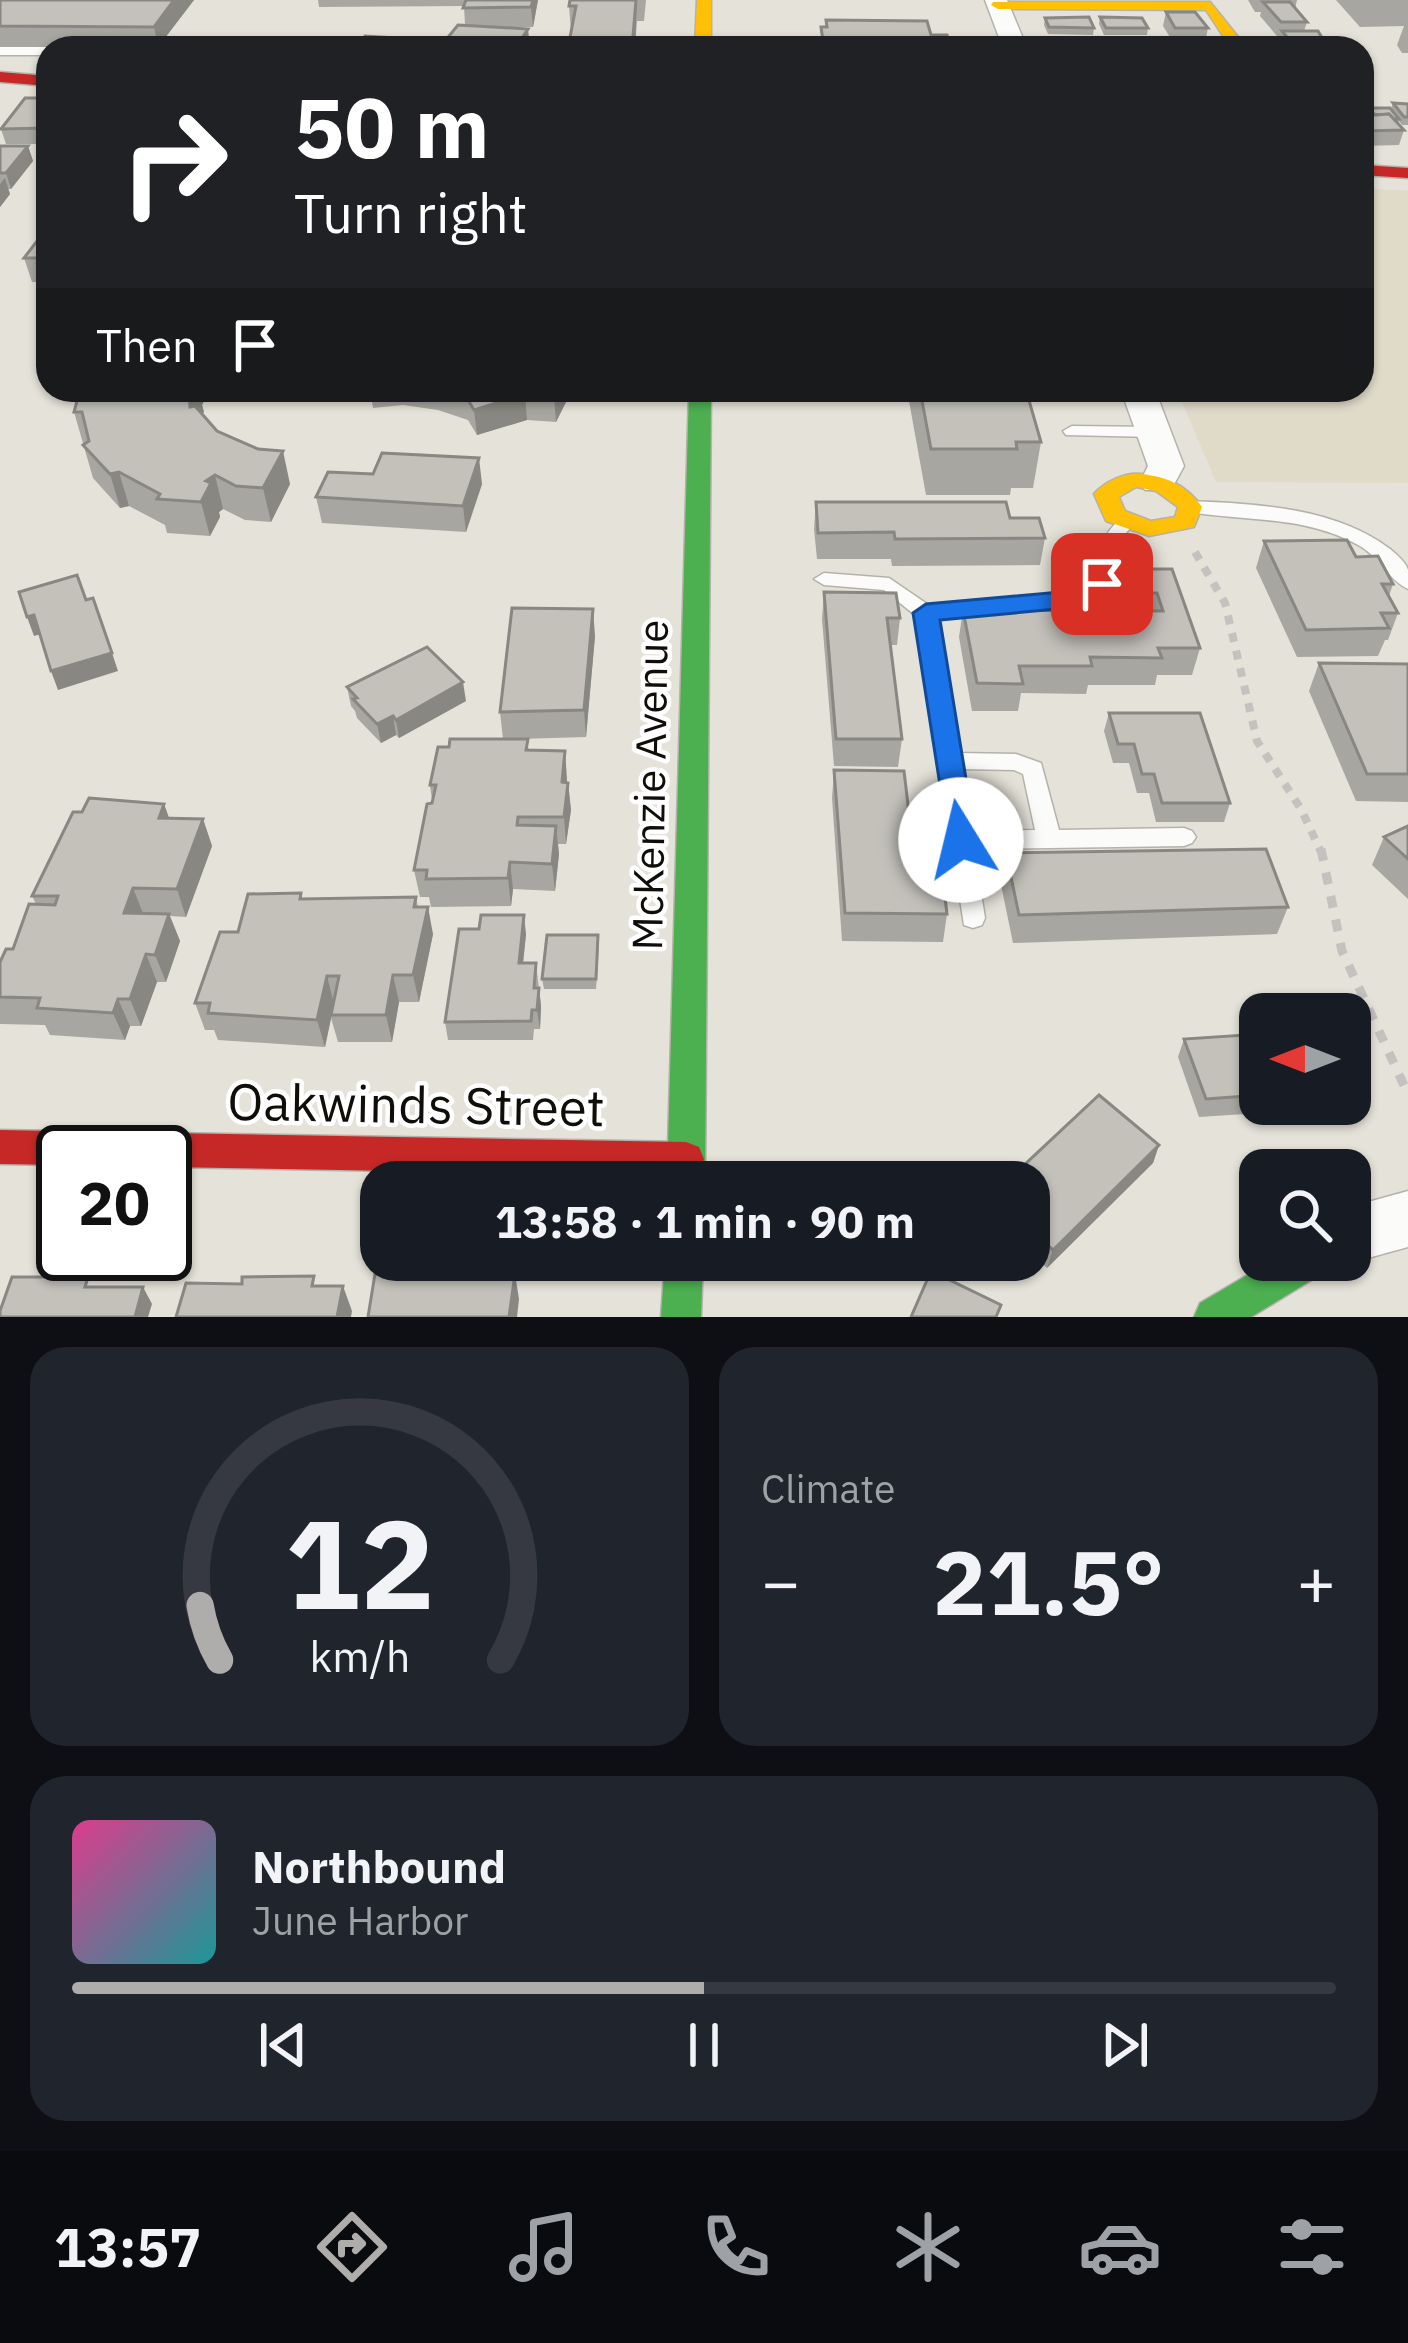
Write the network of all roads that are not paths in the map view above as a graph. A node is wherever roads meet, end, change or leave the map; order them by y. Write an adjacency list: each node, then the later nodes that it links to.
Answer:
1 (704, 0): 3 (street)
2 (997, 3): 4 (street); 5 (street)
3 (703, 36)
4 (1010, 36)
5 (1231, 36)
6 (0, 51): 7 (lane)
7 (36, 52)
8 (0, 78): 9 (street)
9 (36, 80)
10 (1374, 171): 11 (street)
11 (1408, 173)
12 (700, 402): 29 (street, McKenzie Avenue)
13 (1143, 402): 15 (street)
14 (1072, 431): 15 (lane)
15 (1156, 432): 16 (street)
16 (1158, 482): 17 (street); 18 (street)
17 (1183, 517): 18 (street); 19 (lane)
18 (1126, 524): 21 (lane)
19 (1406, 578)
20 (824, 579): 21 (lane)
21 (926, 613): 22 (lane)
22 (948, 761): 24 (lane); 25 (lane)
23 (1184, 837): 24 (lane)
24 (1049, 839): 25 (lane)
25 (961, 840): 26 (lane)
26 (973, 918)
27 (0, 1147): 28 (street, Oakwinds Street)
28 (400, 1161)
29 (686, 1161)
30 (1408, 1220): 31 (street)
31 (1371, 1230)
32 (683, 1281): 34 (street)
33 (1274, 1281): 35 (street)
34 (681, 1317)
35 (1214, 1317)

